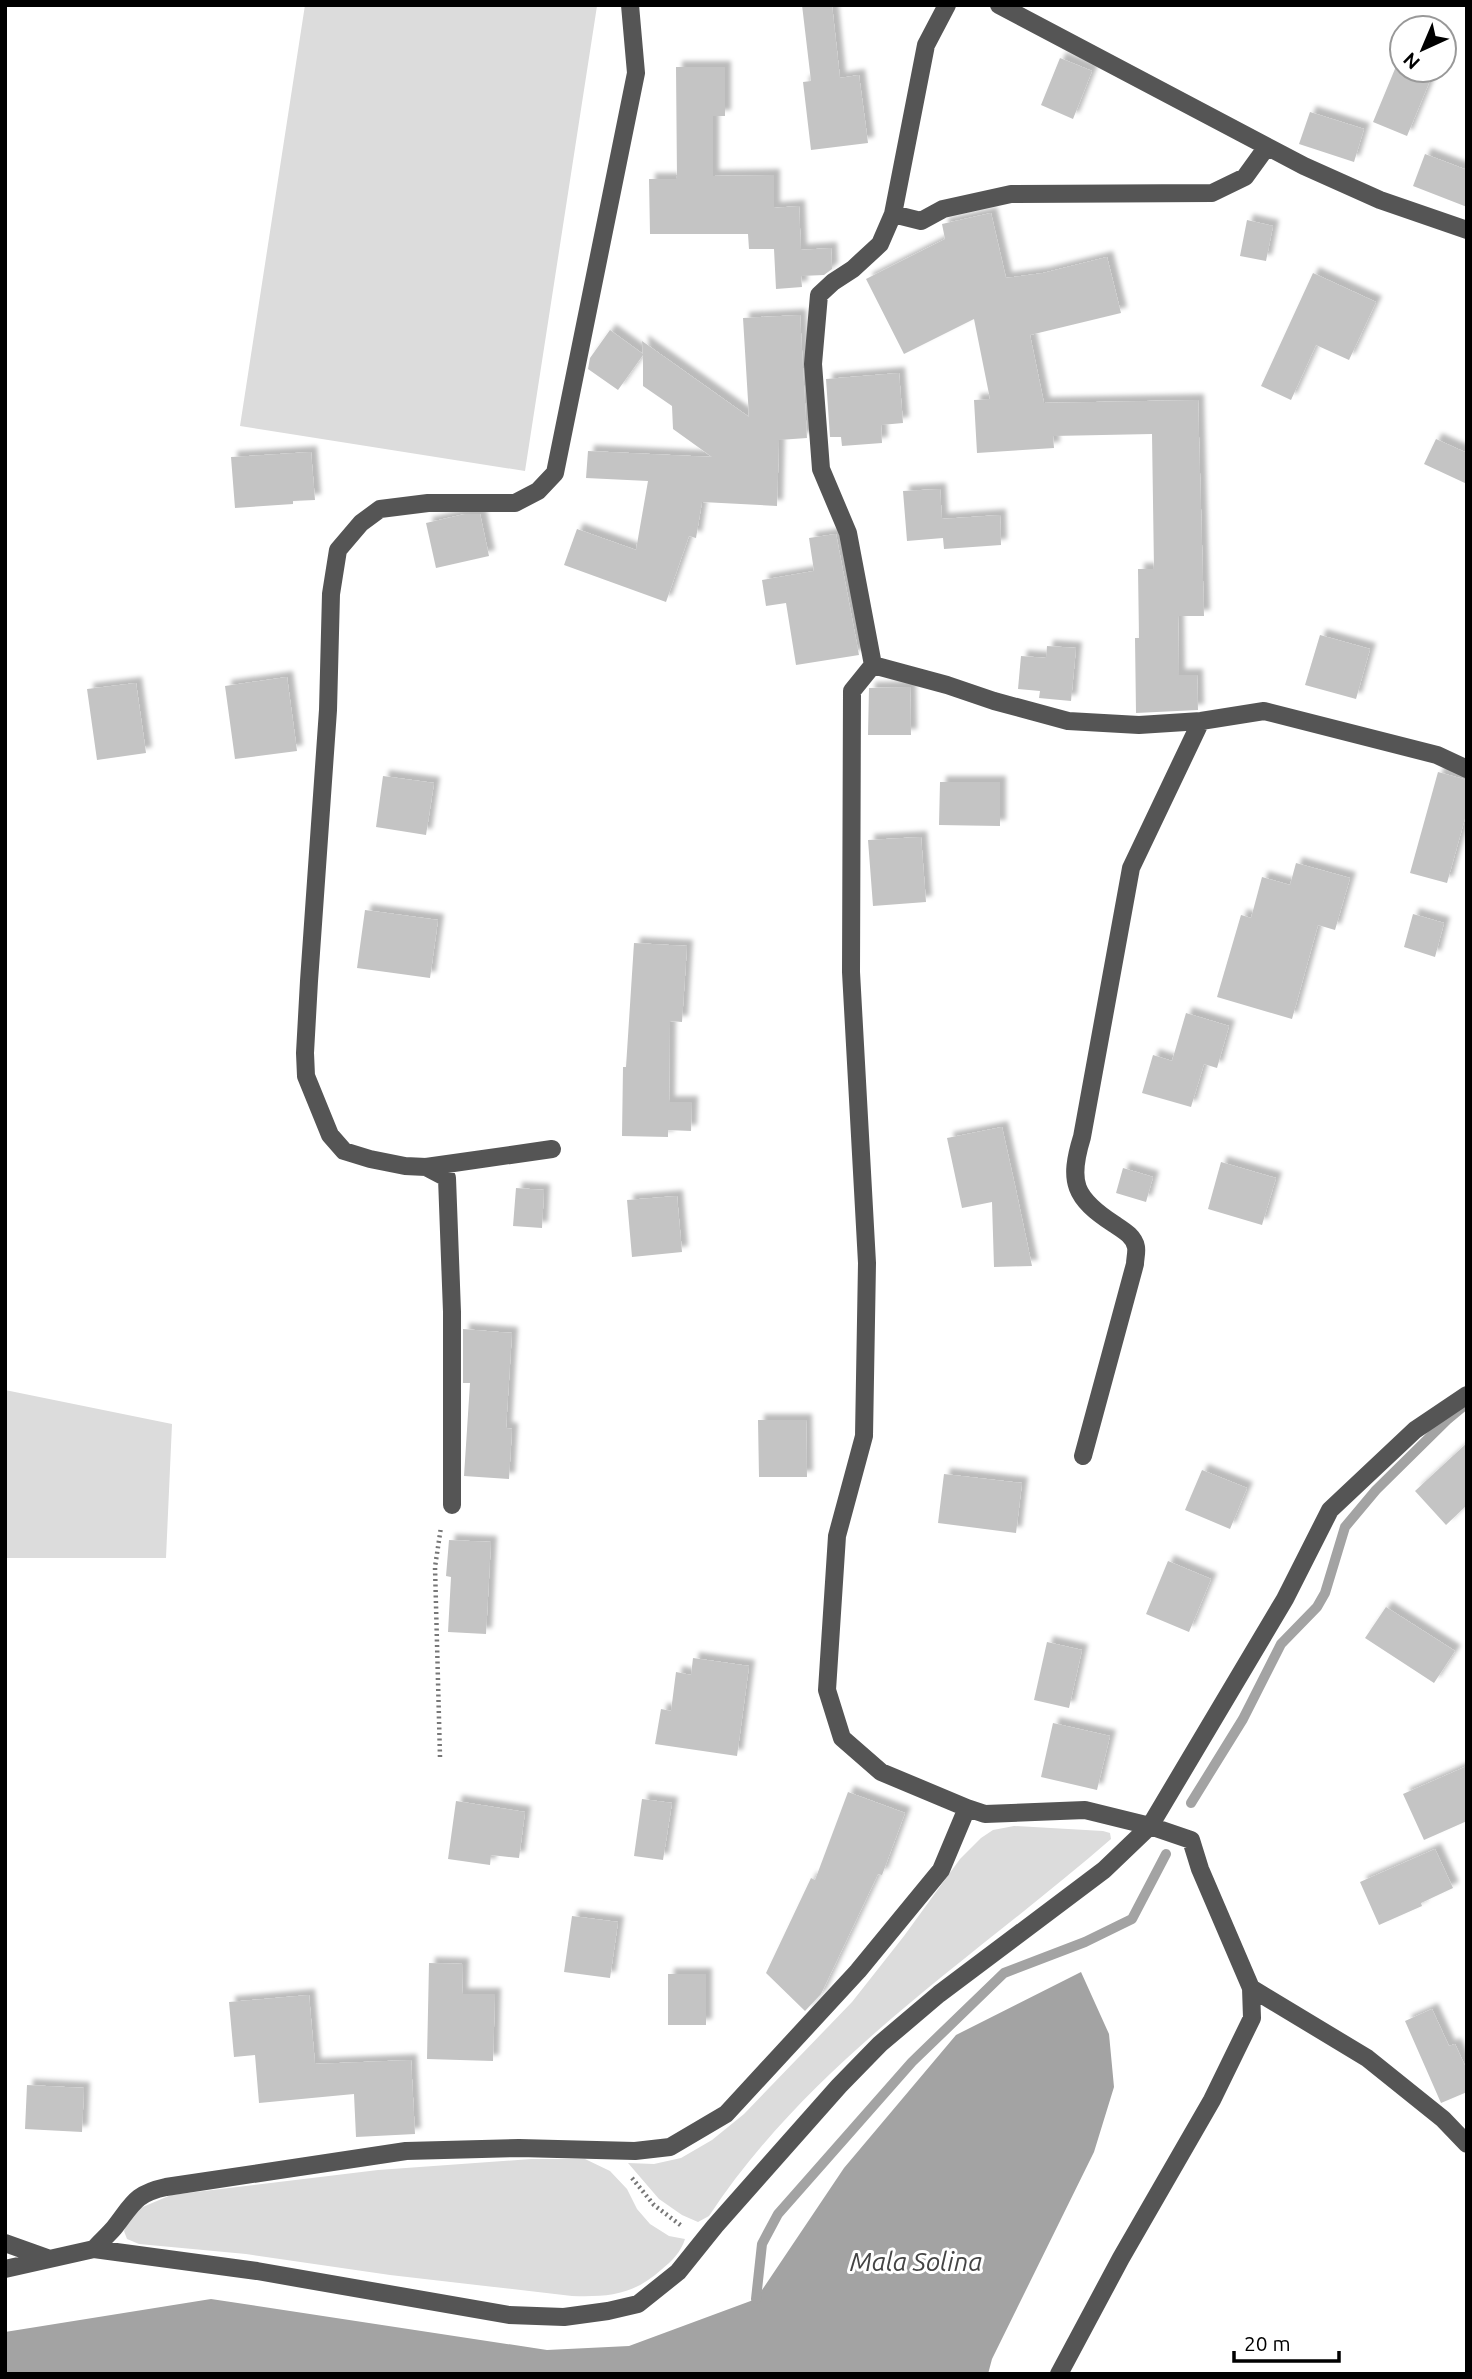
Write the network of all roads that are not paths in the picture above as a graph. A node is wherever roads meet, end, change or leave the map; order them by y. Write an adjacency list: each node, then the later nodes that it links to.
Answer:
1 (630, 5): 11 (street)
2 (947, 5): 5 (street)
3 (999, 5): 4 (street)
4 (1266, 148): 5 (street); 6 (street)
5 (893, 214): 7 (street)
6 (1467, 230)
7 (873, 665): 8 (street); 15 (street)
8 (1201, 721): 9 (street); 13 (street)
9 (1467, 769)
10 (552, 1149): 11 (street)
11 (426, 1167): 14 (street)
12 (1467, 1395): 16 (street)
13 (1083, 1456)
14 (452, 1505)
15 (967, 1808): 16 (street); 20 (street)
16 (1150, 1826): 17 (street); 20 (street)
17 (1251, 1988): 18 (street); 23 (street)
18 (1467, 2144)
19 (5, 2243): 21 (street)
20 (94, 2249): 21 (street)
21 (47, 2258): 22 (street)
22 (5, 2269)
23 (1059, 2374)

